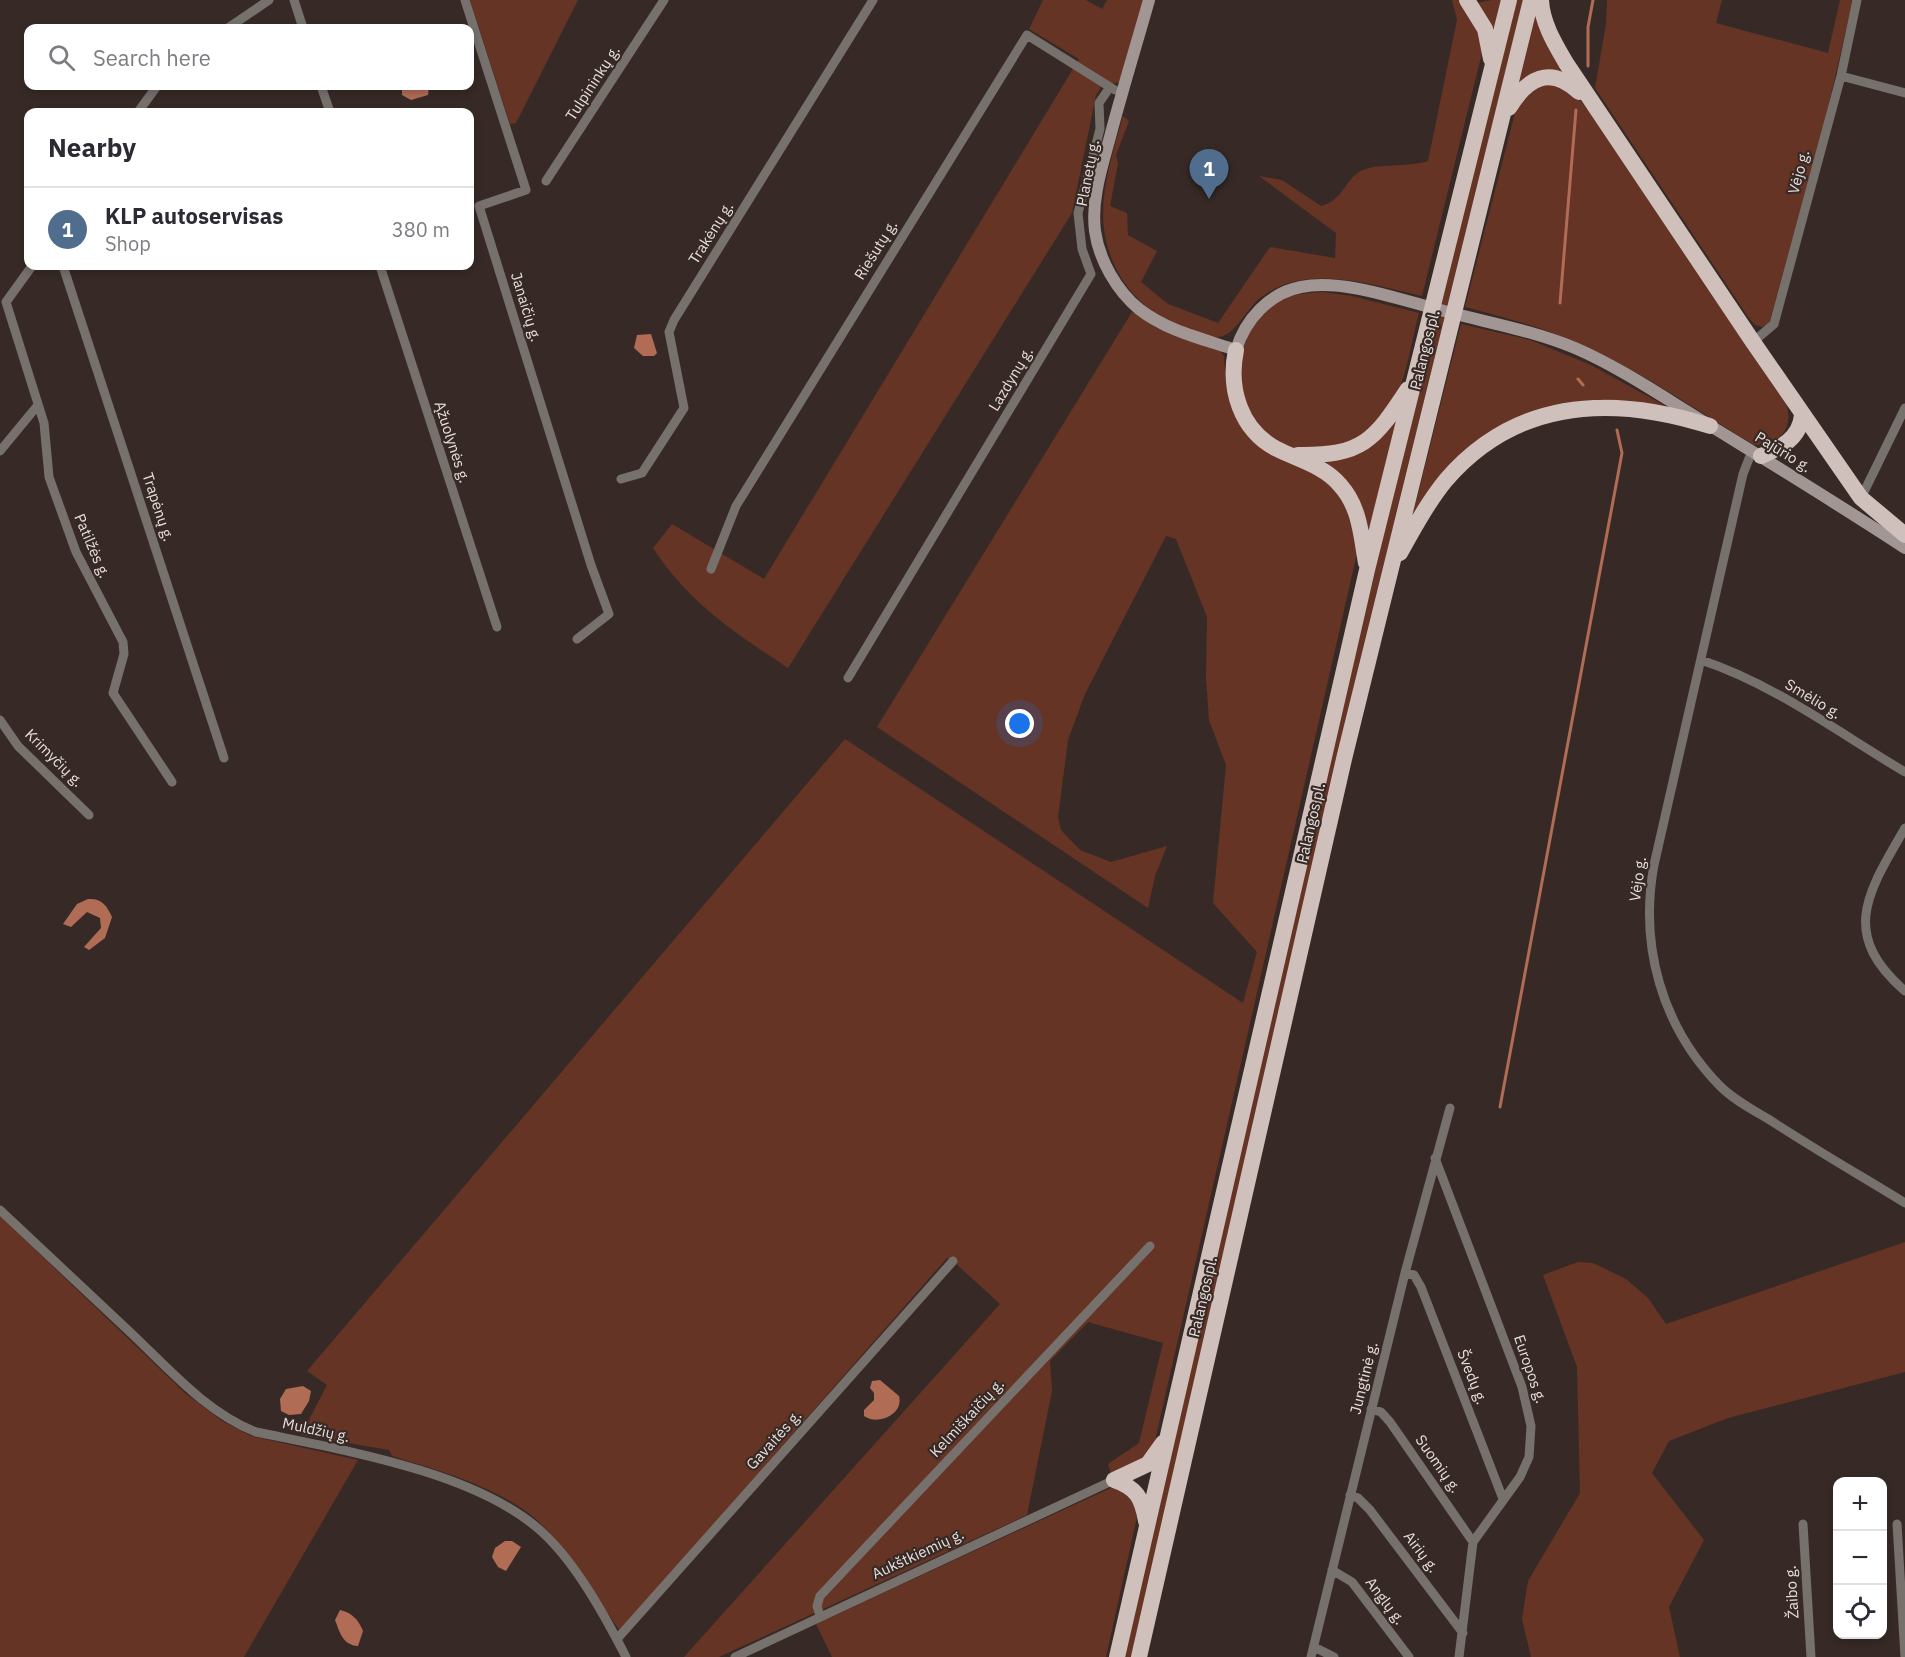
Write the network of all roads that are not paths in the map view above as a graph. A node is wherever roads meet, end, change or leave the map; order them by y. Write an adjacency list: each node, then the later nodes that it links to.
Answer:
1 (269, 0): 12 (street)
2 (294, 0): 13 (street)
3 (465, 0): 14 (street, Janaičių g.)
4 (664, 0): 27 (street, Tulpininkų g.)
5 (873, 0): 41 (street, Trakėnų g.)
6 (1149, 0): 21 (main road, Planetų g.)
7 (1467, 0): 16 (highway)
8 (1509, 0): 16 (highway, Palangos pl.)
9 (1531, 0): 26 (highway, Palangos pl.)
10 (1541, 0): 23 (highway)
11 (1857, 0): 17 (street, Vėjo g.)
12 (234, 24)
13 (302, 24)
14 (473, 24)
15 (474, 28): 50 (street, Janaičių g.)
16 (1492, 65): 33 (highway, Palangos pl.)
17 (1841, 76): 22 (street); 31 (street, Vėjo g.)
18 (1110, 87): 21 (street); 46 (street, Riešutų g.); 52 (street, Lazdynų g.)
19 (155, 90): 24 (street)
20 (322, 90): 25 (street)
21 (1122, 93): 32 (main road, Planetų g.)
22 (1905, 93)
23 (1593, 105): 26 (highway); 31 (highway)
24 (141, 108)
25 (329, 108)
26 (1501, 122): 48 (highway, Palangos pl.)
27 (546, 182)
28 (29, 270): 34 (street, Patilžės g.)
29 (64, 270): 54 (street, Trapėnų g.)
30 (381, 270): 49 (street, Ąžuolynės g.)
31 (1753, 342): 36 (highway)
32 (1236, 350): 37 (main road, Pajūrio g.); 39 (highway)
33 (1415, 378): 39 (highway); 47 (highway, Palangos pl.)
34 (38, 405): 38 (street); 56 (street, Patilžės g.)
35 (1905, 408): 42 (street)
36 (1802, 414): 40 (highway); 42 (highway)
37 (1710, 426): 40 (main road, Pajūrio g.); 48 (highway)
38 (0, 451)
39 (1291, 454): 47 (highway)
40 (1757, 454): 43 (main road, Pajūrio g.); 51 (street, Vėjo g.)
41 (621, 479)
42 (1861, 498): 44 (highway)
43 (1839, 505): 44 (main road, Pajūrio g.); 45 (main road, Pajūrio g.)
44 (1905, 536)
45 (1905, 548)
46 (711, 569)
47 (1367, 570): 68 (highway, Palangos pl.)
48 (1389, 572): 84 (highway, Palangos pl.)
49 (497, 627)
50 (577, 639)
51 (1701, 660): 55 (street, Smėlio g.); 62 (street, Vėjo g.)
52 (849, 678)
53 (0, 720): 57 (street, Krimyčių g.)
54 (224, 758)
55 (1905, 772)
56 (172, 782)
57 (89, 815)
58 (1905, 828): 59 (street)
59 (1905, 991)
60 (1450, 1108): 61 (street, Jungtinė g.)
61 (1435, 1158): 66 (street, Jungtinė g.); 71 (street, Europos g.)
62 (1905, 1203)
63 (0, 1210): 79 (street, Muldžių g.)
64 (1150, 1246): 77 (street, Kelmiškaičių g.)
65 (953, 1261): 79 (street, Gavaitės g.)
66 (1405, 1273): 67 (street, Jungtinė g.); 71 (street, Švedų g.)
67 (1371, 1409): 70 (street, Jungtinė g.); 75 (street, Suomių g.)
68 (1167, 1438): 69 (highway); 74 (highway, Palangos pl.)
69 (1114, 1480): 74 (highway); 77 (street, Aukštkiemių g.)
70 (1350, 1495): 76 (street, Jungtinė g.); 78 (street, Airių g.)
71 (1503, 1499): 75 (street, Europos g.)
72 (1803, 1524): 89 (street, Žaibo g.)
73 (1897, 1524): 90 (street)
74 (1147, 1525): 83 (highway, Palangos pl.)
75 (1473, 1542): 78 (street, Europos g.)
76 (1332, 1570): 80 (street, Jungtinė g.); 87 (street, Anglų g.)
77 (820, 1616): 82 (street, Aukštkiemių g.)
78 (1463, 1633): 88 (street, Europos g.)
79 (617, 1639): 81 (street, Muldžių g.)
80 (1314, 1647): 85 (street, Jungtinė g.); 86 (street)
81 (626, 1657)
82 (735, 1657)
83 (1117, 1657)
84 (1139, 1657)
85 (1311, 1657)
86 (1334, 1657)
87 (1409, 1657)
88 (1459, 1657)
89 (1811, 1657)
90 (1905, 1657)

